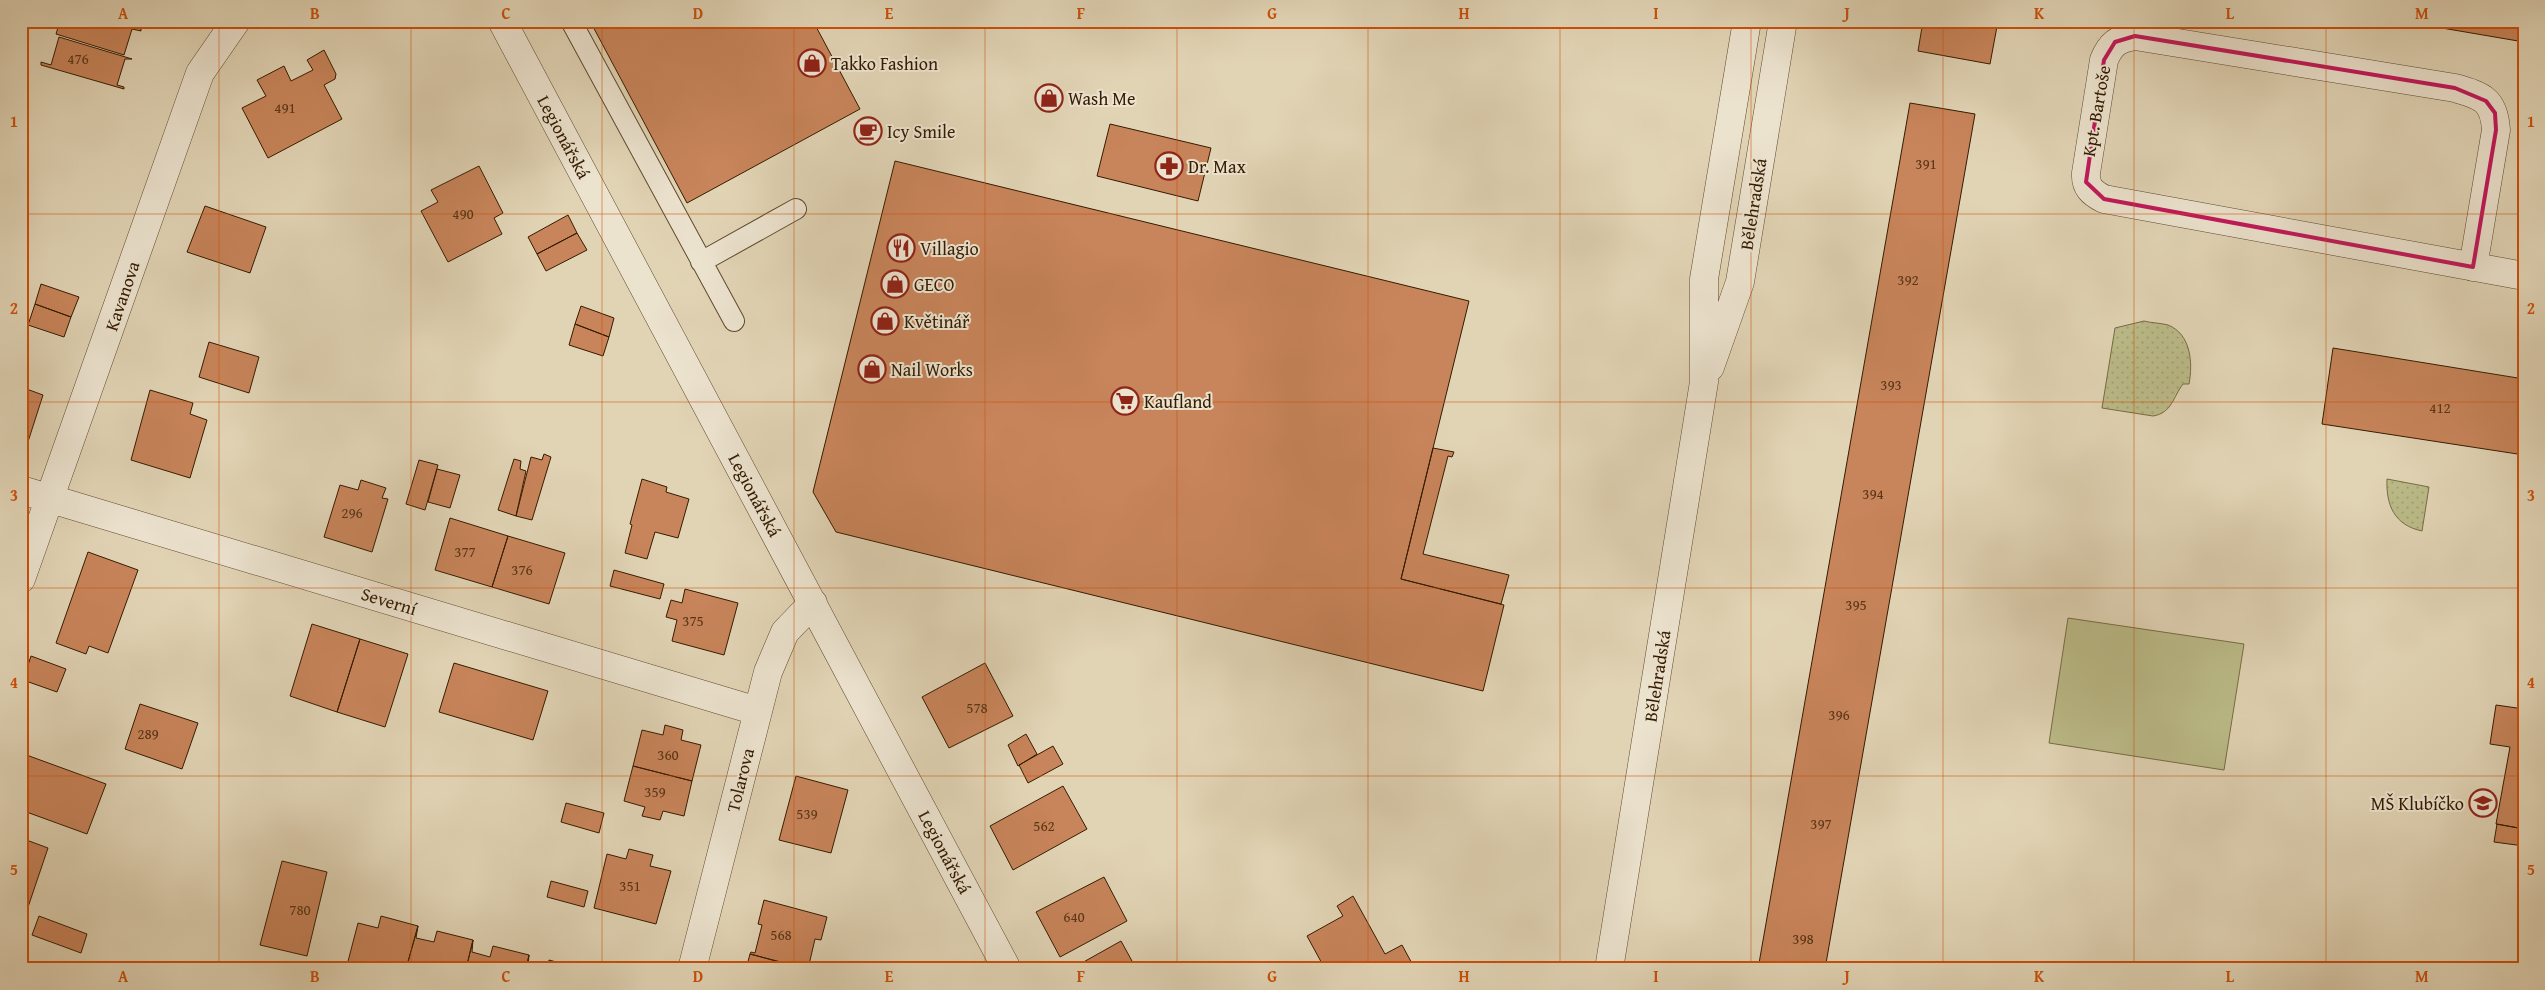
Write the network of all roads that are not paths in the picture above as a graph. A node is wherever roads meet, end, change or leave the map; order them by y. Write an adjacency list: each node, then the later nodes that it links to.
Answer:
1 (236, 21): 13 (street, Kavanova)
2 (502, 21): 15 (street, Legionářská)
3 (571, 21): 7 (lane)
4 (1747, 21): 11 (street, Bělehradská)
5 (1783, 21): 11 (street, Bělehradská)
6 (796, 209): 7 (lane)
7 (701, 262): 10 (lane)
8 (2473, 267): 8 (street, Kpt. Bartoše); 9 (street, Kpt. Bartoše)
9 (2524, 276)
10 (734, 321)
11 (1704, 382): 19 (street, Bělehradská)
12 (21, 490): 13 (street, Severní)
13 (50, 498): 14 (street, Kavanova); 16 (street, Severní)
14 (21, 578)
15 (813, 603): 16 (street, Tolarova); 18 (street, Legionářská)
16 (757, 712): 17 (street, Tolarova)
17 (692, 969)
18 (1007, 969)
19 (1609, 969)

